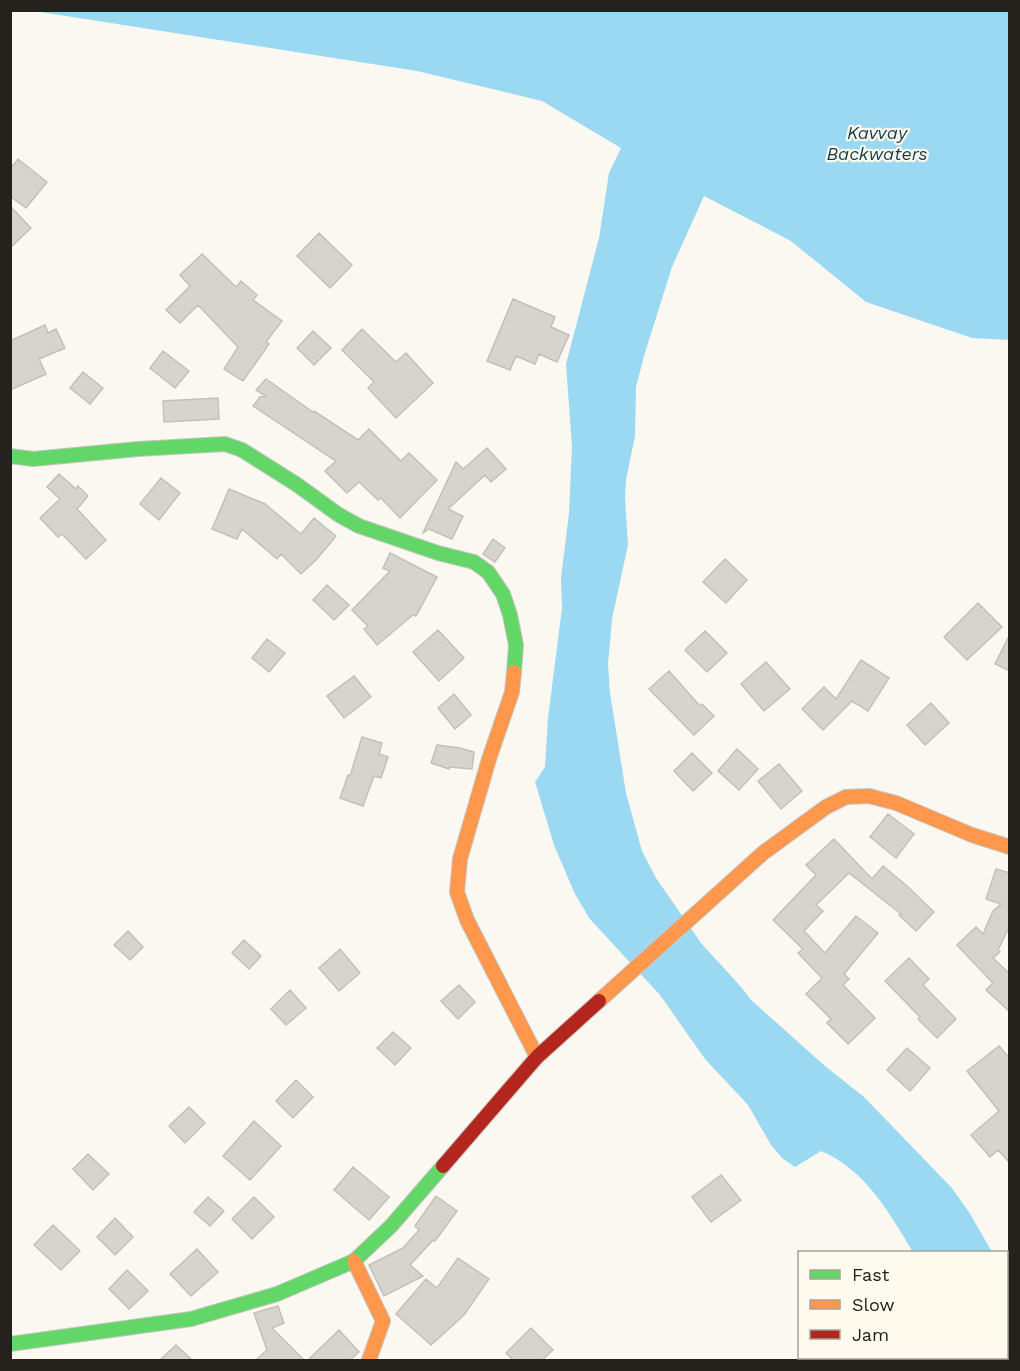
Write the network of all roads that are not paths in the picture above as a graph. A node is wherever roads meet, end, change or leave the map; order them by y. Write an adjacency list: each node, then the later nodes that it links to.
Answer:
1 (10, 456): 3 (main road)
2 (1010, 847): 3 (main road)
3 (537, 1057): 4 (main road)
4 (354, 1261): 5 (main road); 6 (main road)
5 (10, 1344)
6 (369, 1360)

